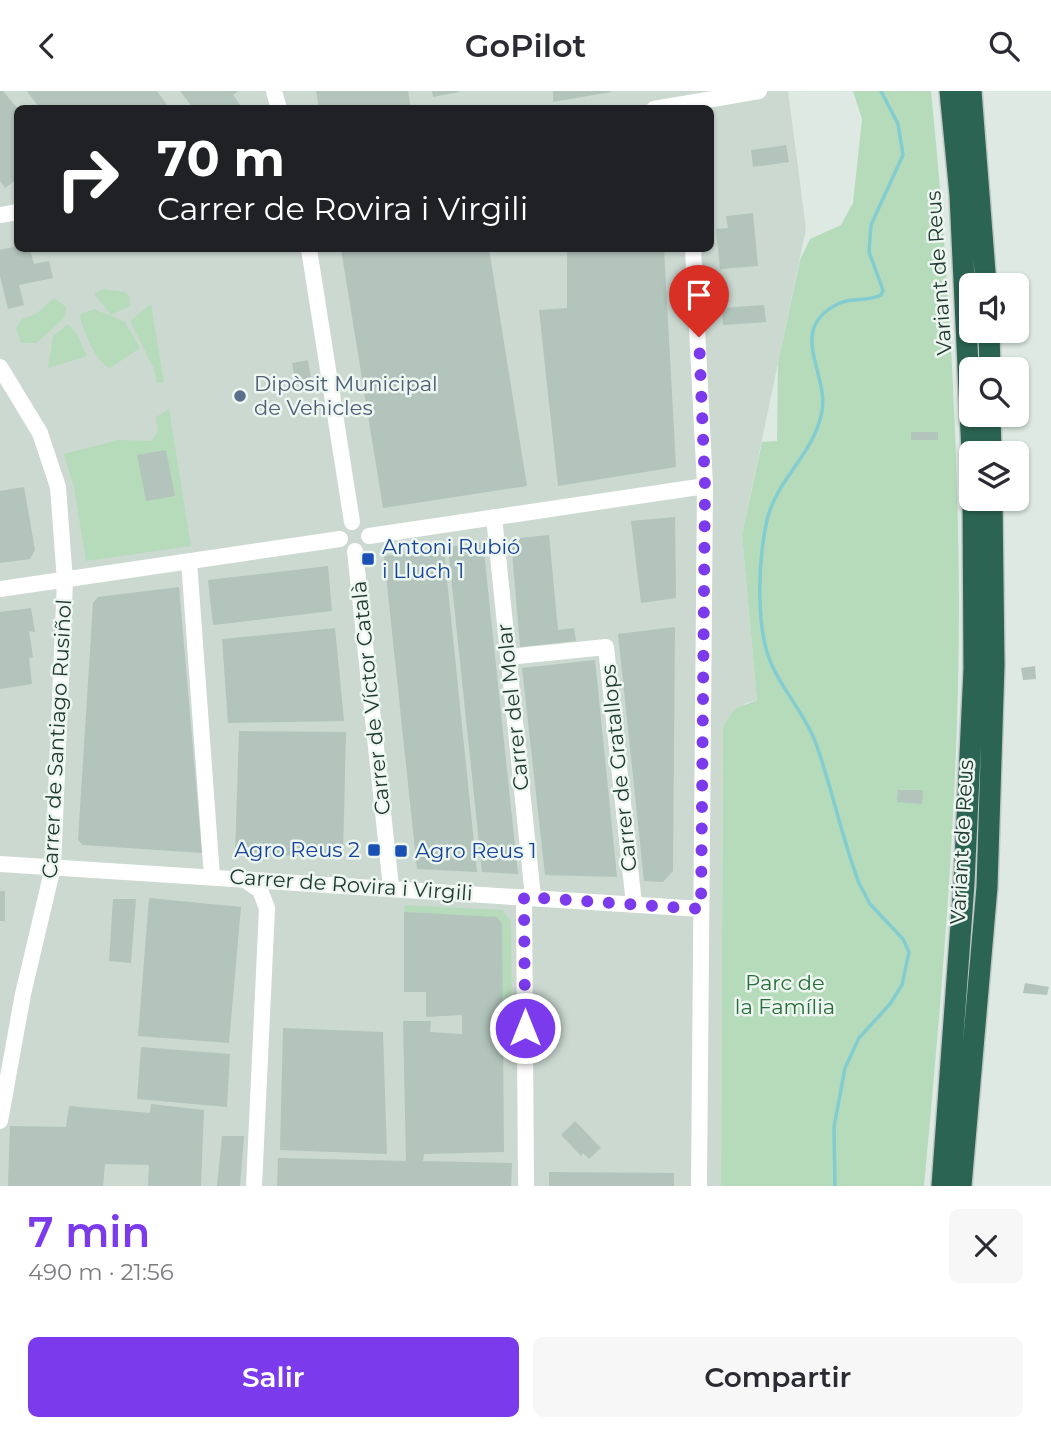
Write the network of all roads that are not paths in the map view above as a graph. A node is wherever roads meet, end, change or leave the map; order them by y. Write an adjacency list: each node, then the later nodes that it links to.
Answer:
1 (758, 91): 6 (street)
2 (942, 91): 7 (highway)
3 (950, 91): 7 (highway, Variant de Reus)
4 (971, 91): 8 (highway)
5 (983, 91): 8 (highway)
6 (680, 101)
7 (960, 195): 13 (highway, Variant de Reus)
8 (983, 228): 11 (highway)
9 (309, 252): 18 (street)
10 (693, 252): 14 (street)
11 (985, 273)
12 (0, 367): 23 (street, Carrer de Santiago Rusiñol)
13 (971, 441)
14 (705, 486): 17 (street); 35 (street)
15 (974, 511): 40 (highway, Variant de Reus)
16 (992, 511): 41 (highway, Variant de Reus)
17 (494, 517): 19 (street); 25 (street, Carrer del Molar)
18 (352, 522): 19 (street); 20 (street)
19 (369, 536): 21 (street)
20 (340, 540): 21 (street); 22 (street)
21 (355, 551): 31 (street, Carrer de Víctor Català)
22 (189, 561): 23 (street); 28 (street)
23 (65, 580): 24 (street); 27 (street, Carrer de Santiago Rusiñol)
24 (0, 589)
25 (508, 657): 32 (street, Carrer del Molar); 33 (street, Carrer de Gratallops)
26 (0, 864): 27 (street, Carrer de Rovira i Virgili)
27 (53, 867): 28 (street, Carrer de Rovira i Virgili); 36 (street, Carrer de Santiago Rusiñol)
28 (212, 877): 29 (street, Carrer de Rovira i Virgili)
29 (235, 878): 30 (street, Carrer de Rovira i Virgili); 34 (street)
30 (300, 882): 31 (street, Carrer de Rovira i Virgili); 34 (street)
31 (391, 887): 32 (street, Carrer de Rovira i Virgili)
32 (528, 897): 33 (street, Carrer de Rovira i Virgili); 38 (street, Carrer del Molar)
33 (634, 904): 35 (street, Carrer de Rovira i Virgili)
34 (267, 908): 37 (street)
35 (701, 909): 39 (street)
36 (0, 1121)
37 (254, 1186)
38 (526, 1186)
39 (699, 1186)
40 (942, 1186)
41 (961, 1186)

